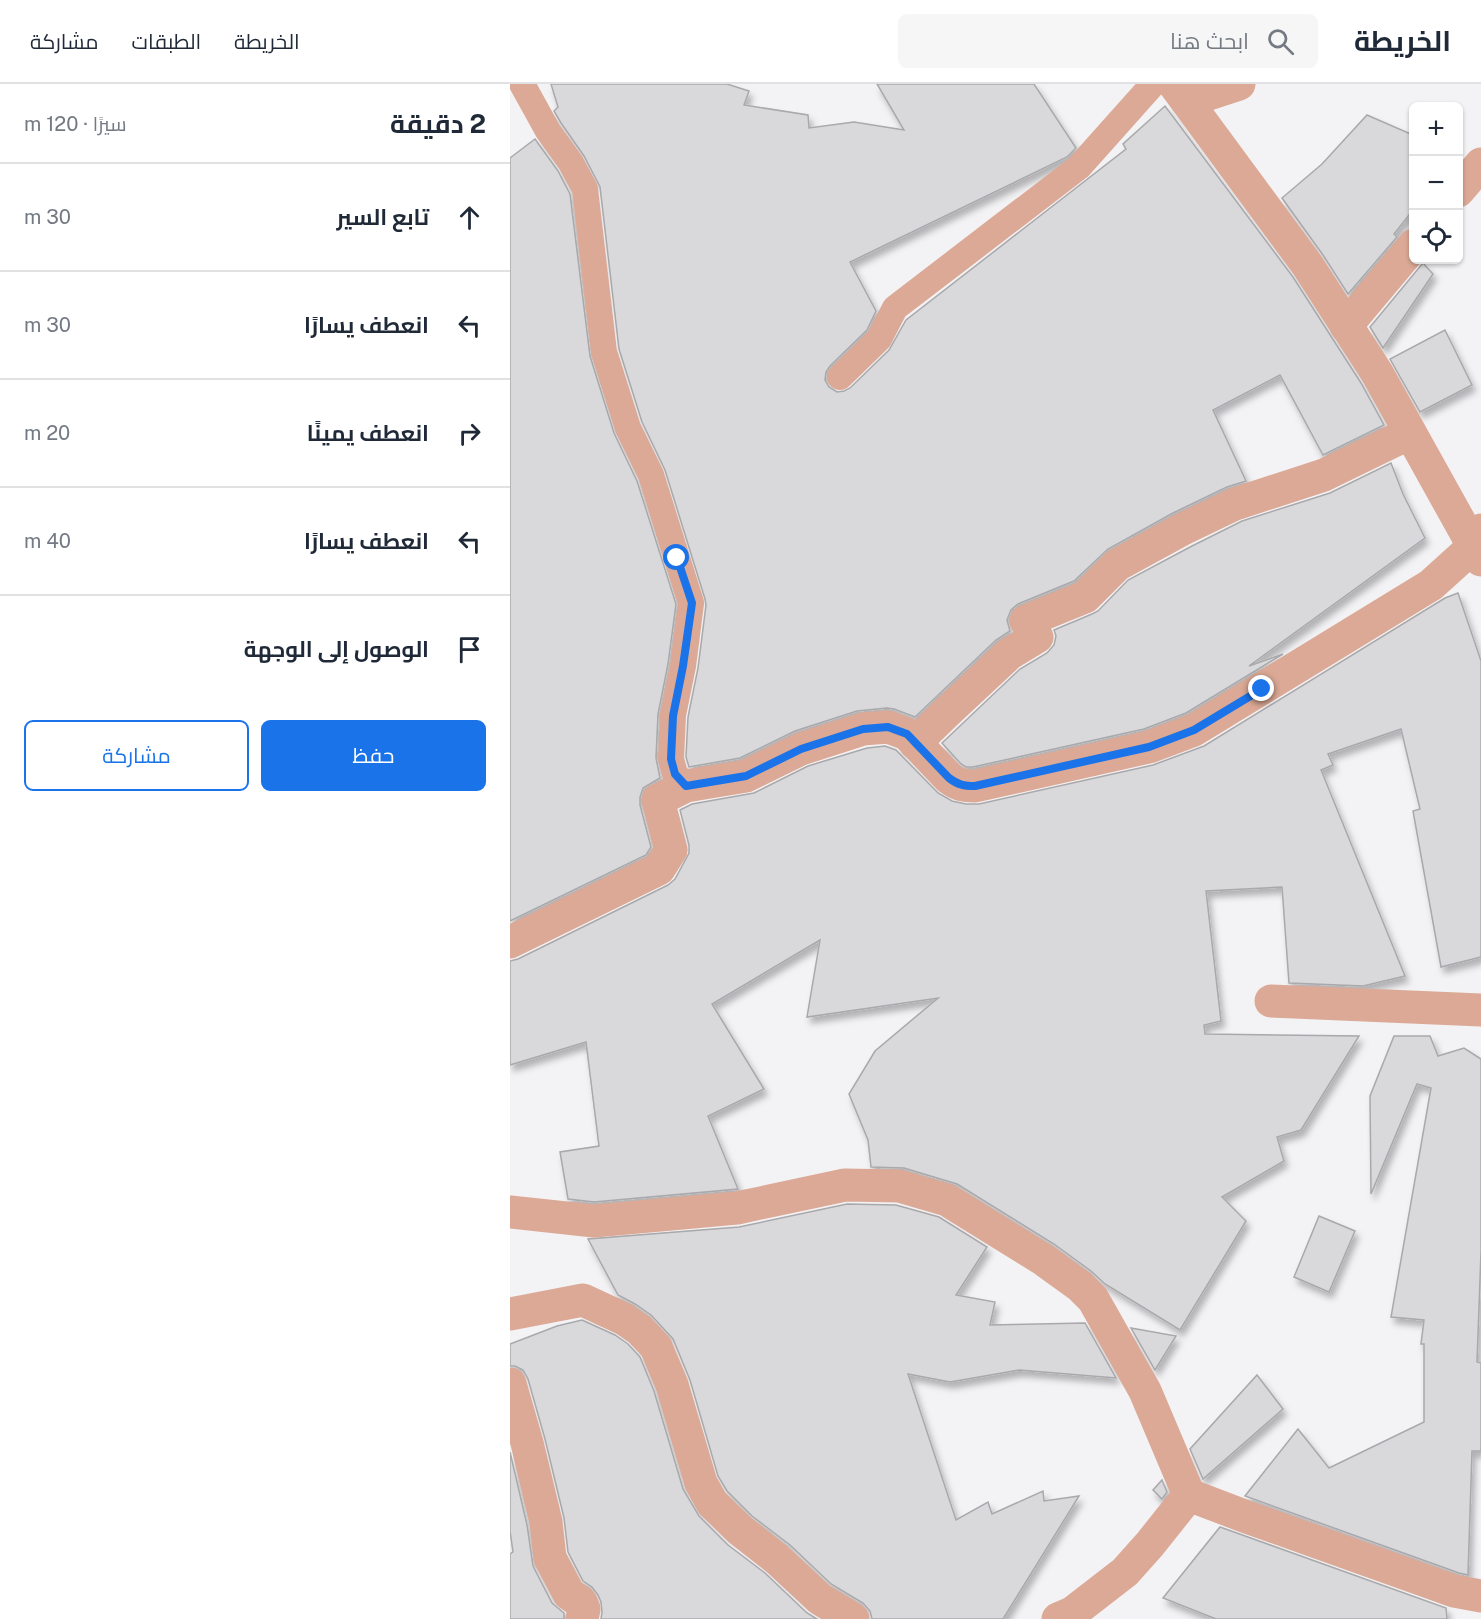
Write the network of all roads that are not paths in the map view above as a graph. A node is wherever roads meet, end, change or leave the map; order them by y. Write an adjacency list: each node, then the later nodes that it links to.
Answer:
1 (522, 84): 13 (lane)
2 (1154, 84): 9 (lane)
3 (1239, 84): 4 (street)
4 (1180, 93): 8 (street)
5 (1481, 164): 6 (street)
6 (1463, 185)
7 (1409, 250): 8 (street)
8 (1346, 326): 10 (street)
9 (840, 377)
10 (1410, 433): 11 (street); 12 (street)
11 (1478, 546): 12 (street)
12 (915, 743): 13 (street)
13 (686, 786): 14 (street)
14 (510, 942)
15 (1271, 1001): 16 (street)
16 (1481, 1010)
17 (510, 1212): 20 (street)
18 (510, 1314): 23 (street)
19 (510, 1384): 22 (street)
20 (1189, 1495): 21 (street); 24 (street)
21 (1481, 1596)
22 (582, 1619)
23 (854, 1619)
24 (1058, 1619)

